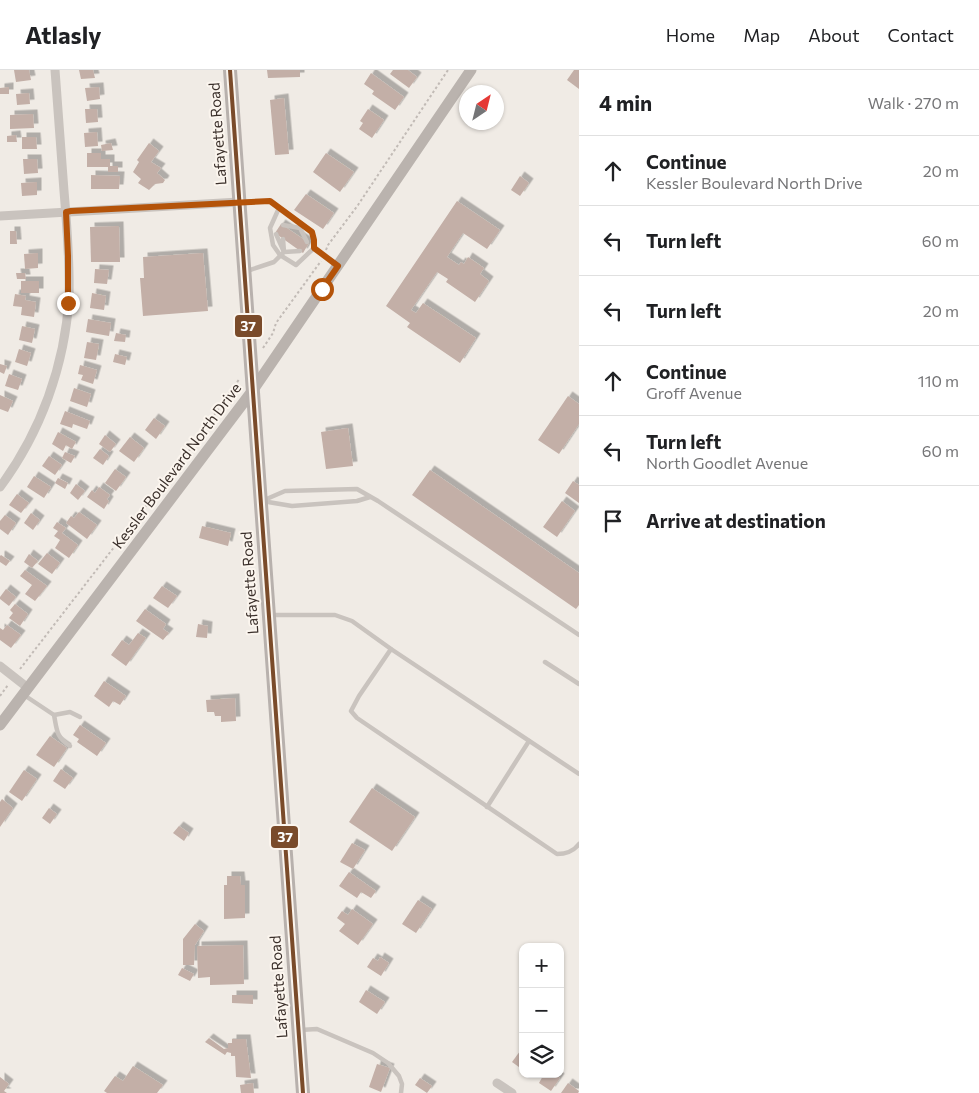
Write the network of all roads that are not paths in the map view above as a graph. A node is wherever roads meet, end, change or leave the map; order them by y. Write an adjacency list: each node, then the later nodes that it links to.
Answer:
1 (55, 70): 6 (street)
2 (230, 70): 4 (main road, Lafayette Road)
3 (471, 70): 19 (main road, Kessler Boulevard North Drive)
4 (239, 202): 5 (lane); 6 (street); 20 (main road, Lafayette Road)
5 (279, 208): 9 (lane); 18 (lane)
6 (66, 212): 7 (street); 22 (street)
7 (0, 216)
8 (283, 225): 9 (lane)
9 (301, 226): 10 (lane); 12 (lane); 14 (lane); 16 (lane)
10 (290, 230)
11 (276, 234): 18 (lane)
12 (301, 237)
13 (283, 239): 18 (lane)
14 (307, 242)
15 (294, 247): 18 (lane)
16 (314, 248): 18 (lane); 19 (lane)
17 (300, 251): 18 (lane)
18 (282, 254): 20 (lane)
19 (338, 266): 21 (main road, Kessler Boulevard North Drive)
20 (244, 272): 21 (main road, Lafayette Road)
21 (253, 390): 24 (main road, Lafayette Road); 31 (main road, Kessler Boulevard North Drive)
22 (0, 487)
23 (370, 497): 24 (lane); 24 (lane); 26 (lane)
24 (261, 501): 25 (main road, Lafayette Road)
25 (269, 616): 27 (lane); 40 (main road, Lafayette Road)
26 (579, 635)
27 (391, 649): 35 (lane); 38 (lane)
28 (545, 662): 30 (lane)
29 (0, 666): 31 (street)
30 (579, 684)
31 (26, 691): 32 (lane); 34 (main road, Kessler Boulevard North Drive)
32 (54, 715): 33 (lane); 36 (lane)
33 (80, 717)
34 (0, 725)
35 (528, 741): 37 (lane); 38 (lane)
36 (70, 746)
37 (579, 773)
38 (487, 807): 39 (lane)
39 (579, 844)
40 (298, 1030): 42 (main road, Lafayette Road); 43 (lane)
41 (497, 1083): 44 (street)
42 (303, 1093)
43 (401, 1093)
44 (512, 1093)

